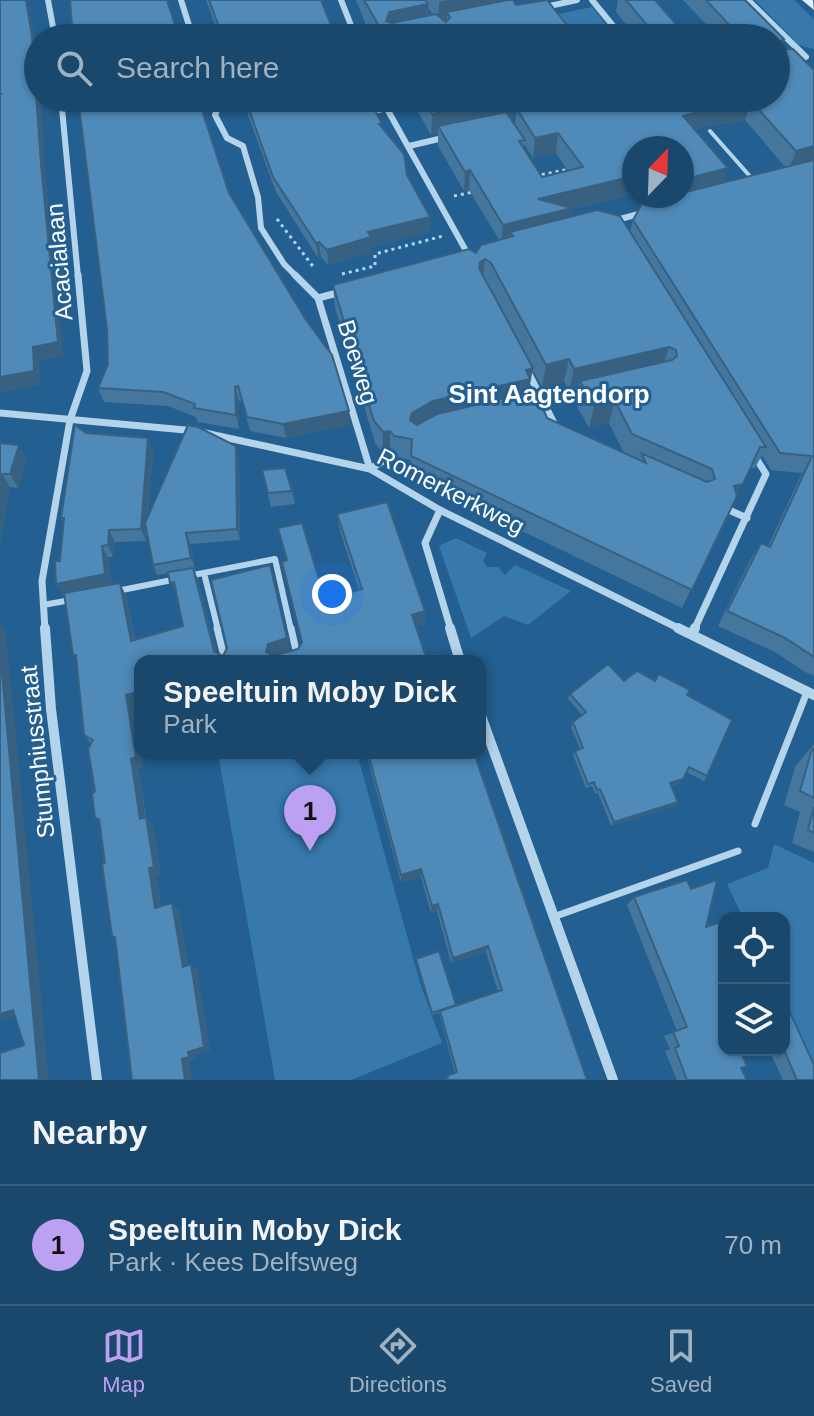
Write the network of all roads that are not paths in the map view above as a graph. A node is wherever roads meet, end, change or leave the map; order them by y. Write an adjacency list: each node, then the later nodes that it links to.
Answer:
1 (48, 0): 12 (street)
2 (181, 0): 13 (street)
3 (341, 0): 14 (street)
4 (577, 0): 8 (street)
5 (592, 0): 15 (street)
6 (748, 0): 16 (street)
7 (807, 0): 9 (street)
8 (544, 7): 10 (street); 11 (street)
9 (814, 7)
10 (529, 10)
11 (552, 17)
12 (52, 24)
13 (189, 24)
14 (350, 24)
15 (612, 24)
16 (772, 24)
17 (790, 41): 19 (street)
18 (814, 55): 19 (street)
19 (806, 57): 20 (street)
20 (797, 60)
21 (62, 112): 46 (street, Acacialaan)
22 (216, 112): 40 (street)
23 (375, 112): 25 (lane)
24 (390, 112): 28 (street)
25 (357, 116)
26 (710, 131): 29 (lane)
27 (455, 135): 28 (street)
28 (409, 146): 36 (street)
29 (758, 185): 30 (street)
30 (744, 188)
31 (660, 209): 32 (street)
32 (611, 222): 33 (street); 34 (street)
33 (597, 225)
34 (619, 235)
35 (485, 255): 36 (street)
36 (471, 258): 37 (street); 38 (street)
37 (456, 262)
38 (473, 271)
39 (354, 288): 40 (street, Boeweg)
40 (318, 298): 50 (street, Boeweg)
41 (524, 364): 43 (street)
42 (604, 389): 43 (street)
43 (545, 402): 44 (street); 47 (street)
44 (531, 405)
45 (0, 413): 46 (street, Romerkerkweg)
46 (70, 420): 50 (street, Romerkerkweg); 57 (street, Stumphiusstraat)
47 (559, 433)
48 (749, 447): 53 (street)
49 (388, 458): 50 (street)
50 (370, 469): 51 (street, Romerkerkweg)
51 (440, 510): 58 (street, Romerkerkweg); 61 (street)
52 (729, 510): 53 (street)
53 (747, 518): 58 (street)
54 (204, 573): 55 (lane); 59 (lane); 60 (lane)
55 (102, 594)
56 (87, 597): 57 (lane)
57 (43, 605): 67 (street, Stumphiusstraat)
58 (692, 634): 62 (street, Romerkerkweg)
59 (224, 655)
60 (298, 655)
61 (458, 655)
62 (810, 693): 64 (lane, Romerkerkweg)
63 (486, 729): 66 (street)
64 (755, 824)
65 (738, 851): 66 (lane)
66 (556, 916): 68 (street)
67 (97, 1080)
68 (613, 1080)

